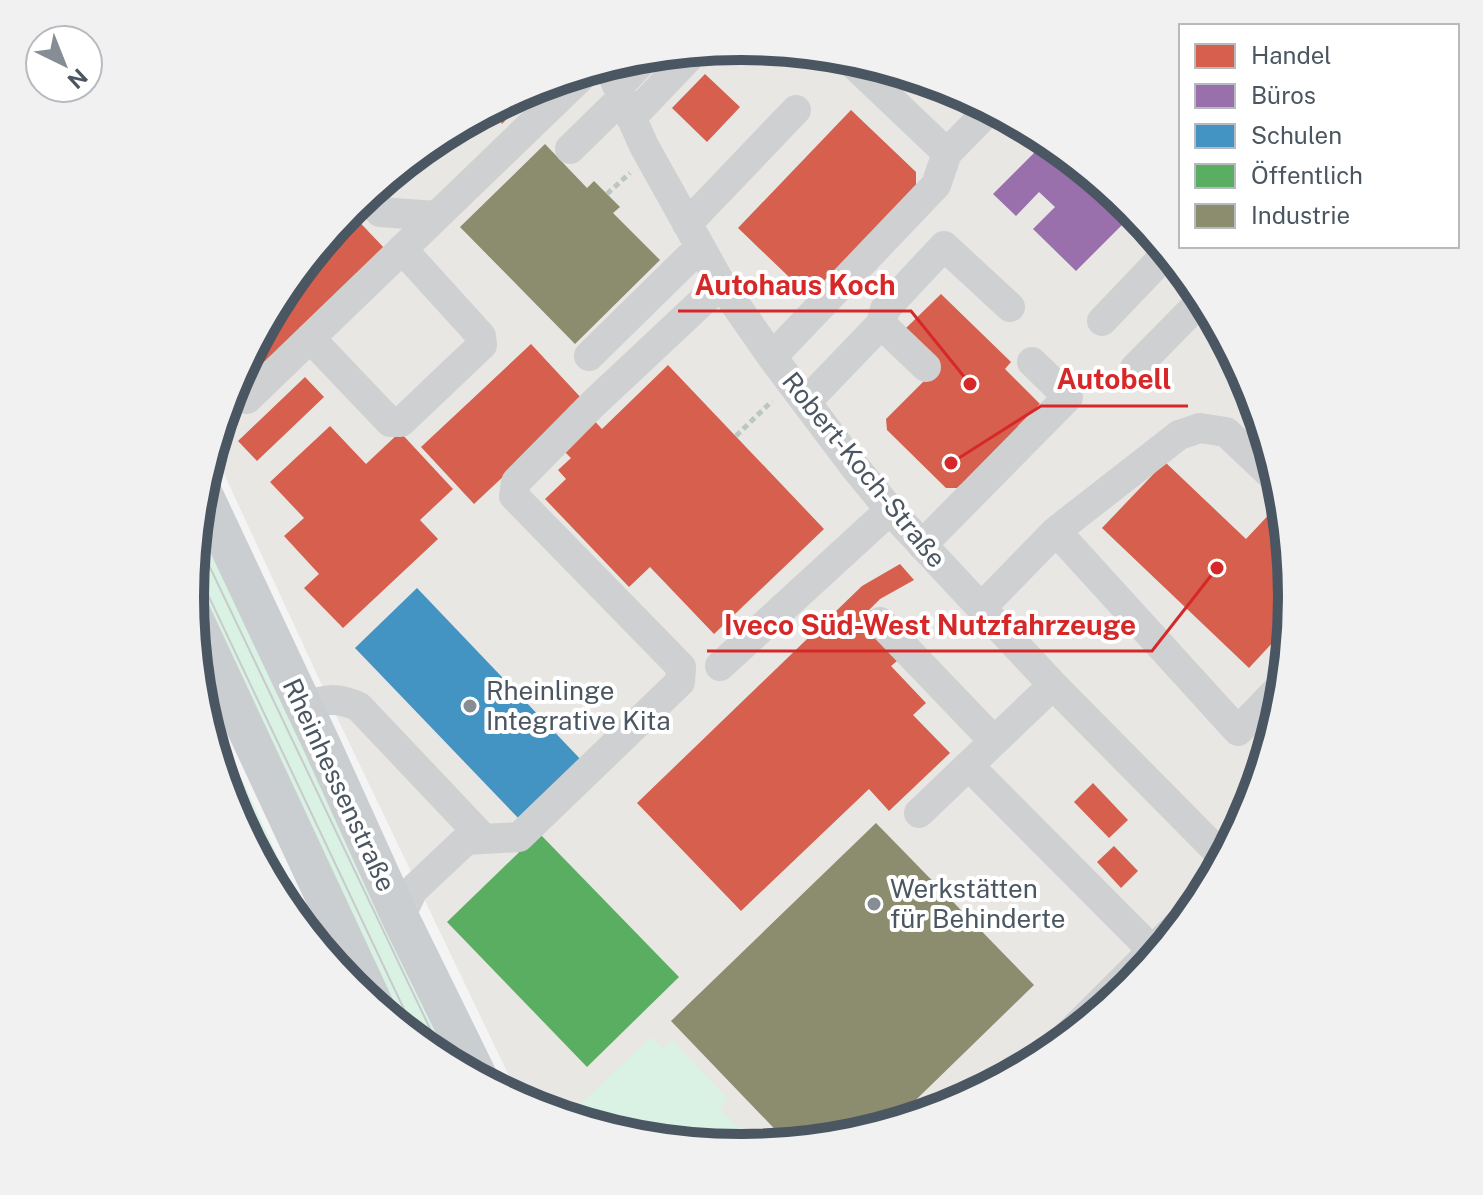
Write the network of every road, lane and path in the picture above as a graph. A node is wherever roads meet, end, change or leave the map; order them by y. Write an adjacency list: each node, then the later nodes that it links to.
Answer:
1 (669, 65): 5 (street)
2 (637, 70): 5 (street)
3 (864, 74): 9 (street)
4 (568, 89): 13 (street)
5 (620, 92): 8 (street); 14 (street, Robert-Koch-Straße)
6 (796, 110): 14 (street)
7 (982, 117): 9 (street)
8 (570, 149)
9 (947, 153): 24 (street)
10 (636, 167): 11 (path)
11 (607, 194)
12 (374, 205): 13 (street)
13 (436, 216): 15 (street)
14 (694, 236): 17 (street, Robert-Koch-Straße); 23 (street)
15 (402, 249): 22 (street); 22 (street)
16 (1160, 260): 20 (street)
17 (721, 284): 24 (street, Robert-Koch-Straße); 46 (street)
18 (1010, 307): 21 (street)
19 (1194, 308): 27 (street)
20 (1102, 321)
21 (881, 324): 26 (street); 28 (street)
22 (310, 338): 29 (street)
23 (589, 356)
24 (772, 357): 28 (street, Robert-Koch-Straße)
25 (1032, 362): 35 (street)
26 (926, 367)
27 (1135, 368)
28 (792, 398): 30 (path); 33 (street, Robert-Koch-Straße)
29 (247, 399)
30 (736, 436)
31 (1263, 467): 34 (street)
32 (211, 510): 42 (main road, Rheinhessenstraße)
33 (890, 510): 35 (street, Robert-Koch-Straße); 39 (street)
34 (1056, 531): 36 (street); 41 (street)
35 (922, 545): 36 (street, Robert-Koch-Straße)
36 (981, 608): 40 (street, Robert-Koch-Straße)
37 (880, 622): 43 (street)
38 (206, 644): 50 (main road)
39 (720, 666)
40 (1053, 685): 43 (street); 47 (street, Robert-Koch-Straße)
41 (1270, 698)
42 (304, 706): 46 (street); 48 (main road, Rheinhessenstraße)
43 (994, 741): 44 (street)
44 (969, 766): 45 (street); 49 (street)
45 (919, 813)
46 (484, 839): 48 (street)
47 (1216, 850)
48 (400, 917): 51 (main road, Rheinhessenstraße)
49 (1150, 948)
50 (363, 980)
51 (471, 1062)

